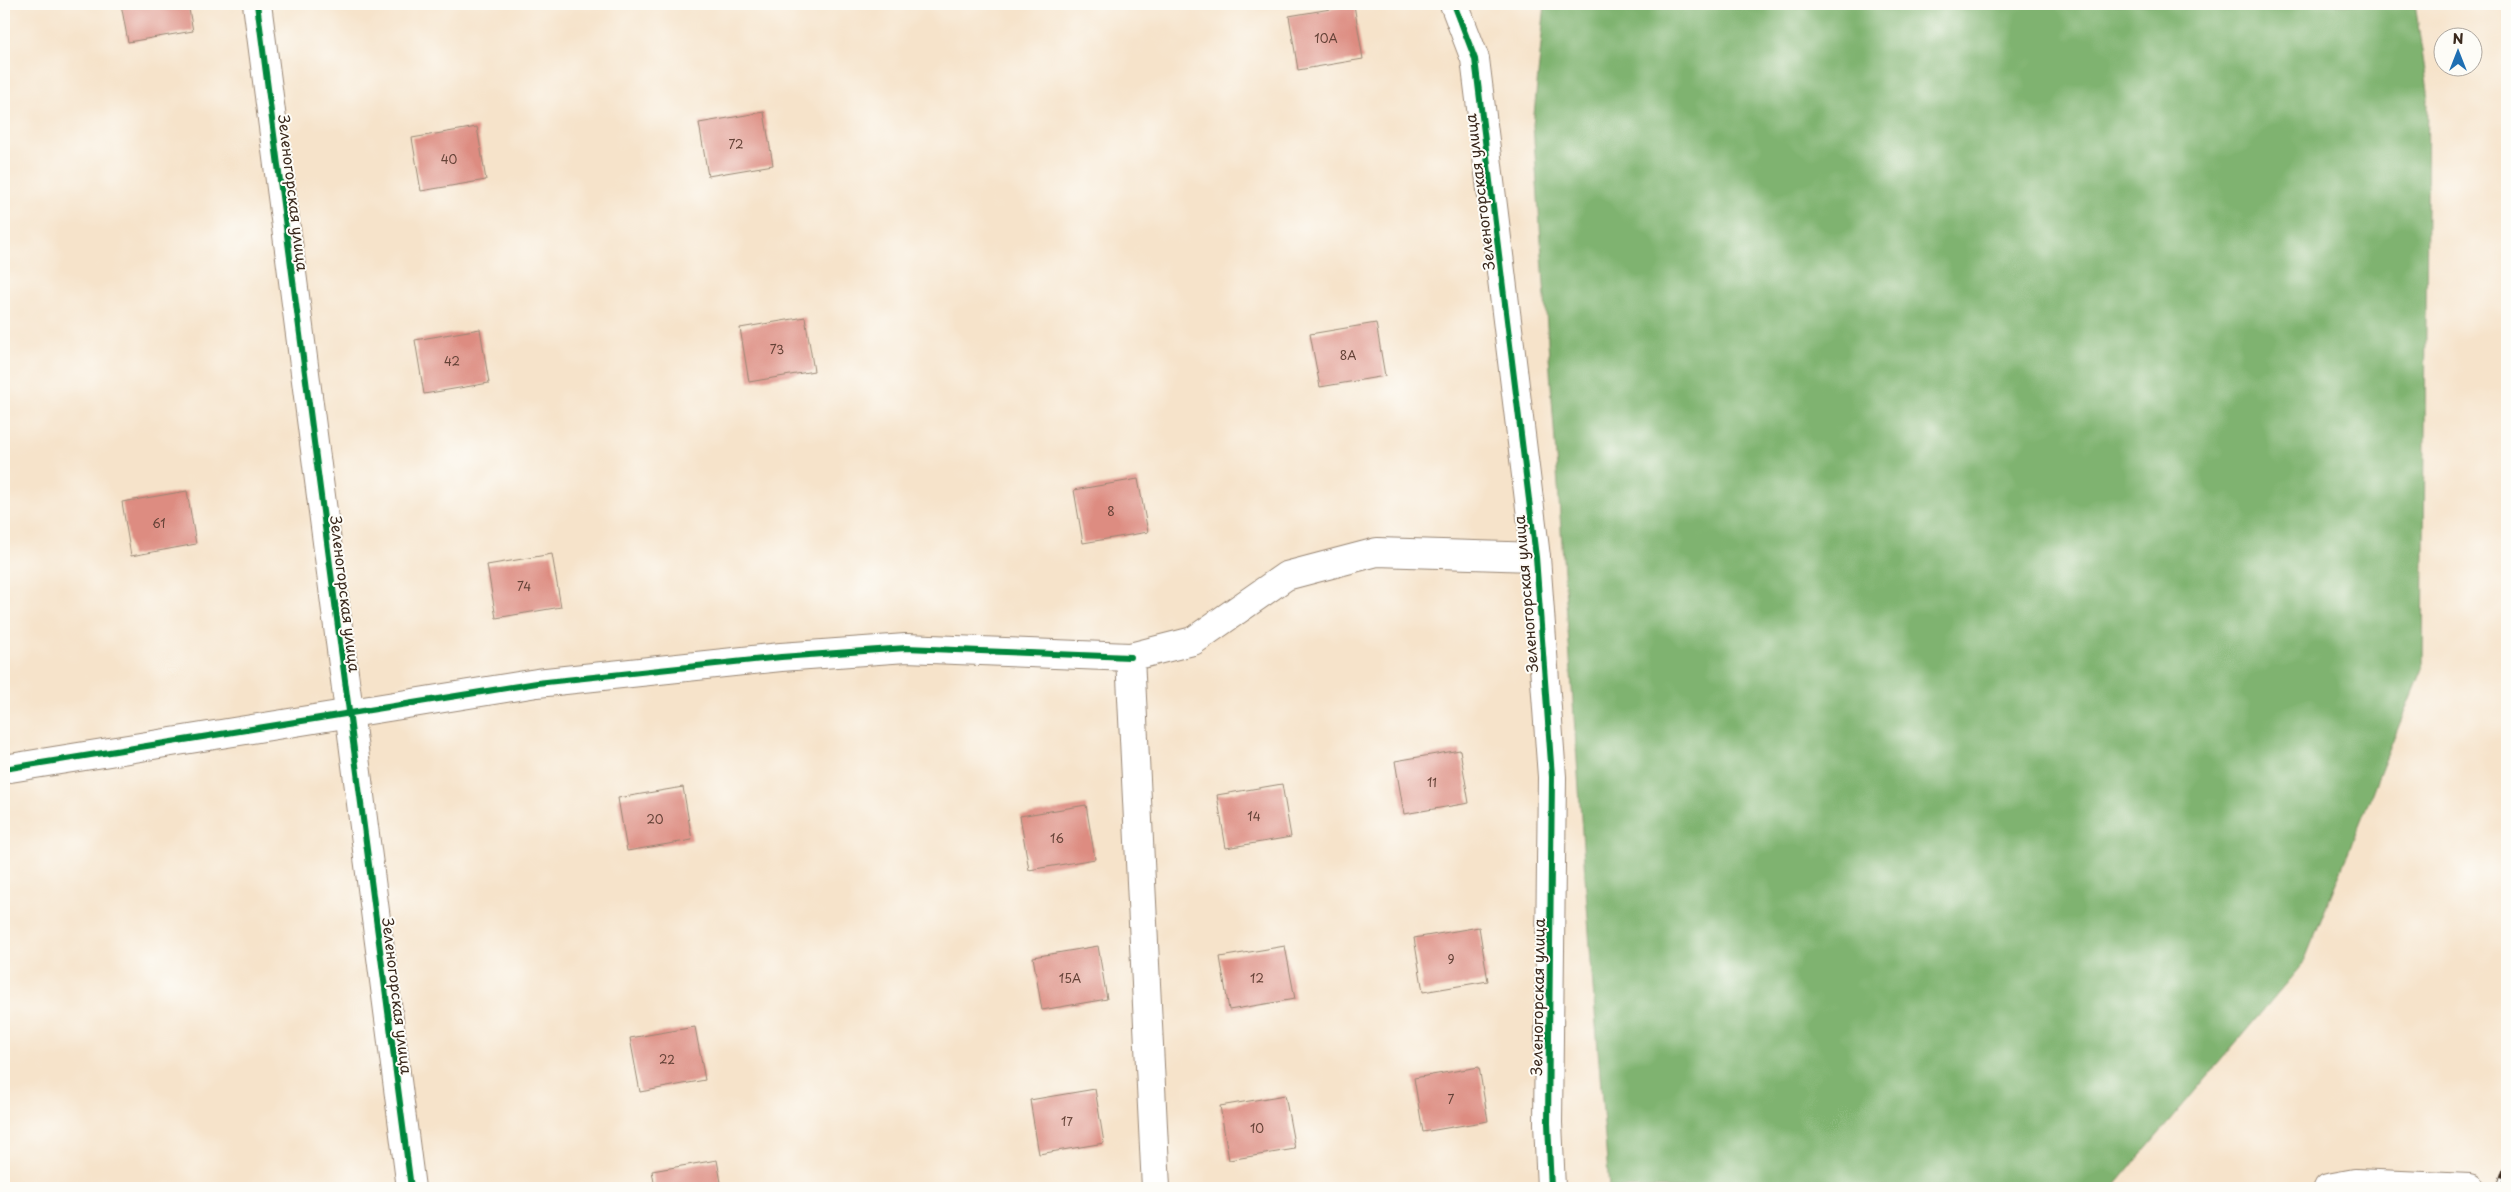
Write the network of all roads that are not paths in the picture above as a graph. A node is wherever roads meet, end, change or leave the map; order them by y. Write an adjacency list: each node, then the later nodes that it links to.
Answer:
1 (257, 4): 5 (street, Зеленогорская улица)
2 (1454, 4): 3 (street, Зеленогорская улица)
3 (1536, 557): 4 (street); 9 (street, Зеленогорская улица)
4 (1130, 657): 5 (street); 8 (street)
5 (349, 714): 6 (street); 7 (street, Зеленогорская улица)
6 (4, 769)
7 (411, 1188)
8 (1156, 1188)
9 (1551, 1188)
10 (2328, 1188): 11 (street)
11 (2470, 1188)

